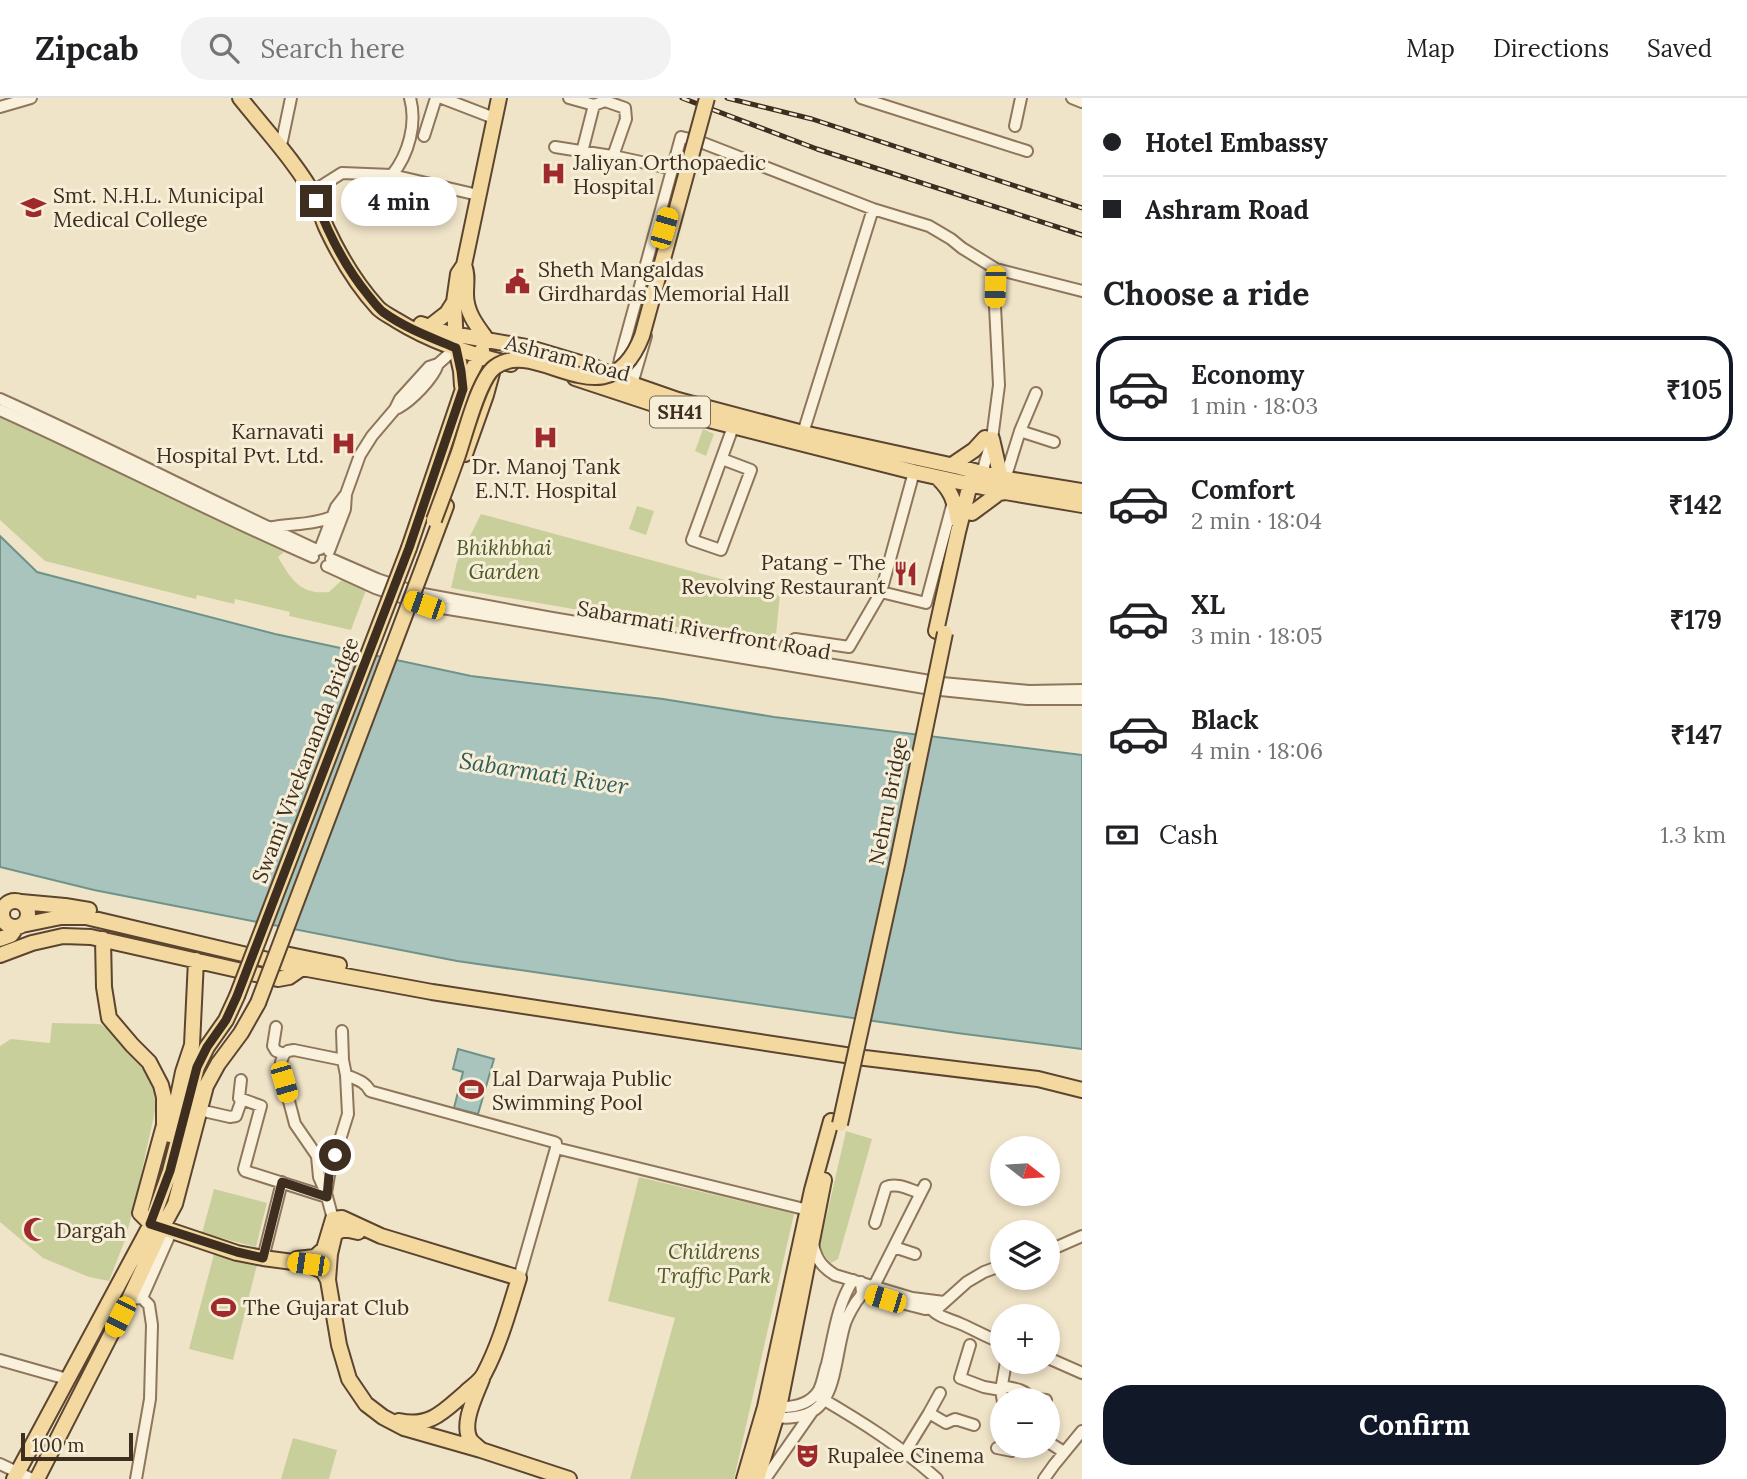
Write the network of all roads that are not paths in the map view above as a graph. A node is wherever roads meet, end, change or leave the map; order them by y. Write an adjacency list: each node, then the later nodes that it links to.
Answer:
1 (31, 98): 16 (street)
2 (240, 98): 28 (main road, Ashram Road / SH41)
3 (249, 98): 20 (main road, Ashram Road)
4 (290, 98): 20 (street)
5 (410, 98): 27 (street)
6 (439, 98): 17 (street); 19 (street)
7 (499, 98): 17 (main road)
8 (569, 98): 15 (street)
9 (701, 98): 66 (main road)
10 (707, 98): 67 (main road, bridge)
11 (861, 98): 23 (street)
12 (1021, 98): 18 (street)
13 (1072, 98): 14 (street)
14 (1082, 102)
15 (594, 105): 24 (street); 25 (street)
16 (0, 107)
17 (494, 118): 29 (main road)
18 (1015, 126)
19 (424, 136)
20 (282, 141): 28 (main road, Ashram Road)
21 (698, 141): 26 (street); 30 (street); 41 (street)
22 (555, 147): 24 (street)
23 (1027, 151)
24 (582, 152): 25 (street)
25 (613, 156): 26 (street)
26 (673, 169): 40 (street)
27 (392, 175): 28 (street); 29 (street)
28 (313, 190): 35 (main road, Ashram Road); 37 (main road, Ashram Road / SH41)
29 (478, 195): 31 (main road)
30 (873, 209): 32 (street); 48 (street)
31 (464, 265): 34 (main road); 36 (main road)
32 (996, 269): 33 (street); 49 (street)
33 (1082, 291)
34 (454, 302): 35 (main road); 37 (main road)
35 (429, 327): 37 (main road, Ashram Road)
36 (487, 339): 37 (main road, Ashram Road); 38 (main road); 39 (main road); 40 (main road, Ashram Road)
37 (456, 341): 38 (main road, Ashram Road / SH41); 42 (main road); 58 (street)
38 (479, 356): 39 (main road, Ashram Road / SH41); 42 (main road)
39 (495, 360): 46 (main road, Ashram Road / SH41); 67 (main road)
40 (617, 377): 41 (main road, Ashram Road)
41 (632, 384): 48 (main road, Ashram Road)
42 (463, 389): 66 (main road)
43 (1036, 393): 47 (street)
44 (0, 399): 61 (street)
45 (0, 410): 61 (street)
46 (733, 427): 51 (street); 53 (main road, Ashram Road / SH41)
47 (1020, 431): 50 (street); 56 (street)
48 (803, 433): 52 (main road, Ashram Road)
49 (990, 436): 52 (main road); 55 (street); 56 (main road)
50 (1054, 442)
51 (722, 459): 51 (street)
52 (952, 465): 55 (main road, Ashram Road)
53 (914, 472): 54 (main road, Ashram Road / SH41); 69 (street)
54 (939, 478): 55 (main road, Ashram Road / SH41); 59 (main road)
55 (976, 479): 56 (main road, Ashram Road); 62 (main road, Nehru Bridge); 64 (main road, Nehru Bridge)
56 (1004, 483): 57 (main road, Ashram Road); 60 (main road, Ashram Road); 62 (main road)
57 (1082, 491)
58 (346, 494): 63 (street); 68 (street)
59 (954, 501): 64 (main road); 69 (street)
60 (1082, 505)
61 (221, 511): 65 (street); 68 (street)
62 (972, 513): 70 (main road, Nehru Bridge)
63 (332, 517): 65 (street); 68 (street)
64 (959, 525): 70 (main road, Nehru Bridge)
65 (269, 528): 68 (street)
66 (412, 539): 95 (main road, Swami Vivekananda Bridge, bridge)
67 (432, 539): 100 (main road, Swami Vivekananda Bridge, bridge)
68 (323, 555): 71 (street, Sabarmati Riverfront Road)
69 (881, 592): 71 (street)
70 (941, 632): 92 (main road, Nehru Bridge)
71 (781, 660): 72 (street, Sabarmati Riverfront Road); 73 (street, Sabarmati Riverfront Road)
72 (1082, 690)
73 (1082, 699)
74 (21, 902): 75 (main road); 76 (main road); 88 (main road)
75 (3, 905): 76 (main road)
76 (12, 927): 77 (main road); 81 (main road)
77 (0, 939)
78 (103, 939): 79 (main road); 80 (main road); 100 (main road)
79 (0, 955)
80 (196, 960): 81 (main road); 95 (main road)
81 (302, 968): 89 (main road)
82 (276, 1027): 84 (street)
83 (342, 1031): 85 (street)
84 (284, 1054): 85 (street); 96 (street)
85 (343, 1060): 86 (street)
86 (346, 1075): 93 (street); 96 (street)
87 (241, 1080): 90 (street)
88 (1082, 1080)
89 (1082, 1090)
90 (242, 1099): 91 (street); 94 (street)
91 (208, 1112)
92 (835, 1123): 97 (main road); 103 (main road)
93 (556, 1148): 97 (street); 110 (street)
94 (282, 1182): 96 (street); 107 (street)
95 (163, 1192): 100 (main road)
96 (326, 1195): 98 (street)
97 (808, 1210): 128 (main road)
98 (333, 1219): 101 (main road); 108 (main road)
99 (875, 1223): 105 (street)
100 (161, 1228): 107 (main road); 114 (main road); 124 (main road)
101 (381, 1236): 110 (main road); 111 (main road)
102 (1082, 1236): 104 (street)
103 (813, 1241): 112 (street); 128 (main road)
104 (1060, 1246)
105 (894, 1247): 106 (street); 113 (street)
106 (915, 1254)
107 (263, 1258): 108 (main road)
108 (285, 1261): 111 (main road)
109 (990, 1270): 115 (street)
110 (519, 1278): 123 (main road)
111 (328, 1280): 131 (main road)
112 (859, 1285): 113 (street); 116 (street); 127 (street)
113 (874, 1286): 115 (street)
114 (136, 1299): 141 (main road); 142 (street)
115 (944, 1302): 116 (street)
116 (930, 1309): 117 (street)
117 (990, 1338)
118 (970, 1345): 125 (street)
119 (0, 1360): 124 (street)
120 (1060, 1364): 121 (street)
121 (1082, 1373)
122 (1004, 1374): 125 (street)
123 (483, 1377): 131 (main road); 134 (main road)
124 (67, 1379): 139 (main road)
125 (1002, 1388)
126 (940, 1393): 130 (street)
127 (820, 1397): 128 (street); 129 (street); 136 (street)
128 (771, 1411): 129 (street); 144 (main road); 145 (main road)
129 (812, 1412): 146 (street)
130 (929, 1413): 132 (street); 136 (street)
131 (383, 1417): 134 (main road)
132 (974, 1425)
133 (1082, 1431): 137 (street)
134 (481, 1450): 143 (main road)
135 (1060, 1450): 137 (street)
136 (905, 1452): 147 (street)
137 (1064, 1452): 148 (street)
138 (0, 1464): 139 (street)
139 (16, 1475): 140 (street)
140 (32, 1479)
141 (37, 1479)
142 (136, 1479)
143 (569, 1479)
144 (744, 1479)
145 (757, 1479)
146 (765, 1479)
147 (937, 1479)
148 (1044, 1479)

